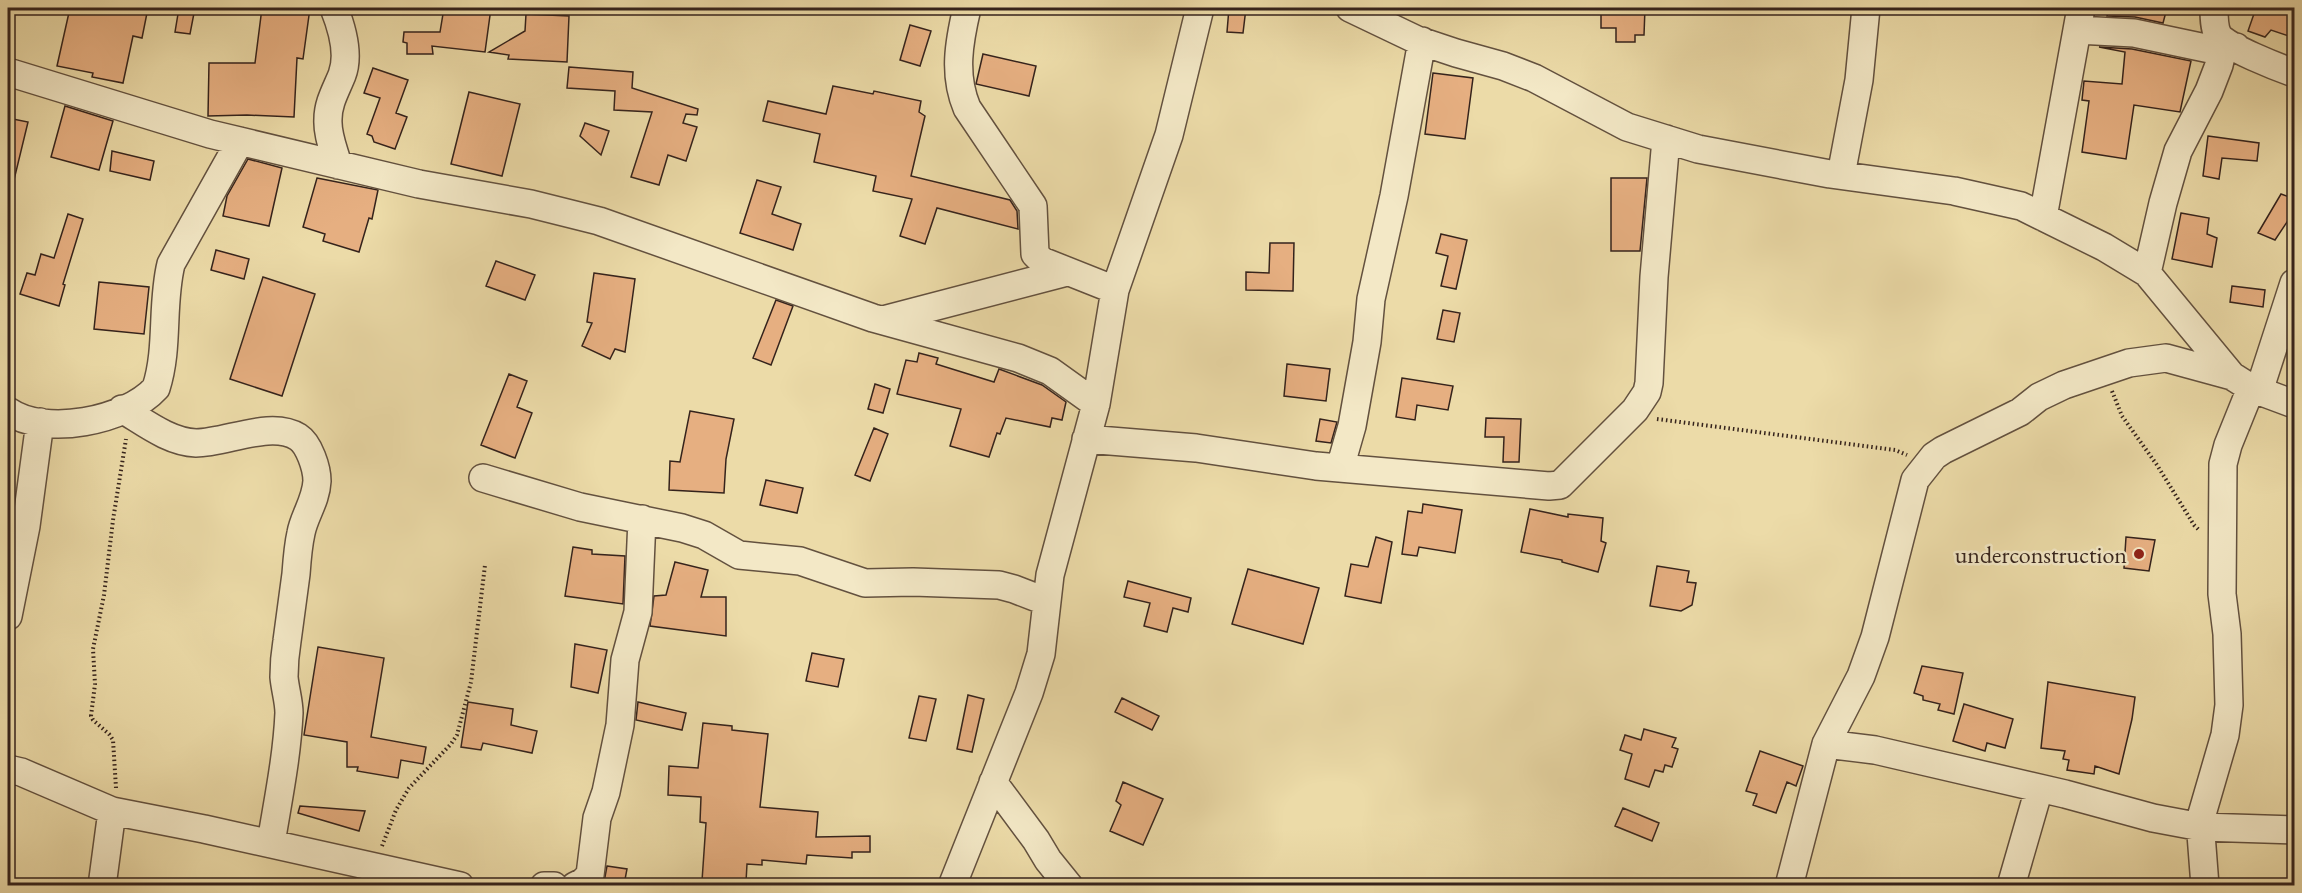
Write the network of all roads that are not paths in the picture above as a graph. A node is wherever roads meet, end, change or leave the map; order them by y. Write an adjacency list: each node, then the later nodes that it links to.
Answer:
1 (334, 8): 14 (street)
2 (967, 8): 17 (street)
3 (1200, 8): 20 (street)
4 (1350, 8): 8 (street)
5 (1866, 8): 15 (street)
6 (2214, 8): 9 (street)
7 (2079, 19): 9 (street); 16 (street)
8 (1422, 41): 12 (street); 29 (street)
9 (2229, 47): 11 (street); 18 (street)
10 (8, 72): 13 (street)
11 (2295, 73)
12 (1666, 140): 15 (street); 29 (street)
13 (240, 141): 14 (street); 26 (street)
14 (338, 165): 21 (street)
15 (1841, 175): 16 (street)
16 (2043, 217): 18 (street)
17 (1067, 272): 20 (street); 21 (street)
18 (2147, 273): 22 (street)
19 (2295, 283): 22 (street)
20 (1115, 290): 23 (street)
21 (882, 321): 23 (street)
22 (2247, 385): 24 (street); 34 (street); 39 (street)
23 (1096, 404): 28 (street)
24 (2295, 404)
25 (8, 411): 27 (street)
26 (126, 412): 27 (street); 41 (street)
27 (40, 422): 33 (street)
28 (1086, 439): 29 (street); 32 (street)
29 (1340, 468)
30 (483, 478): 31 (street)
31 (642, 519): 32 (street); 46 (street)
32 (1045, 601): 36 (street)
33 (8, 616)
34 (1826, 744): 37 (street); 49 (street)
35 (8, 769): 38 (street)
36 (993, 782): 47 (street); 48 (street)
37 (2040, 789): 39 (street); 50 (street)
38 (115, 811): 41 (street); 42 (street)
39 (2201, 827): 40 (street); 51 (street)
40 (2295, 830)
41 (271, 843): 43 (street)
42 (102, 885)
43 (460, 885)
44 (544, 885): 45 (street)
45 (554, 885)
46 (574, 885)
47 (952, 885)
48 (1070, 885)
49 (1790, 885)
50 (2011, 885)
51 (2205, 885)

